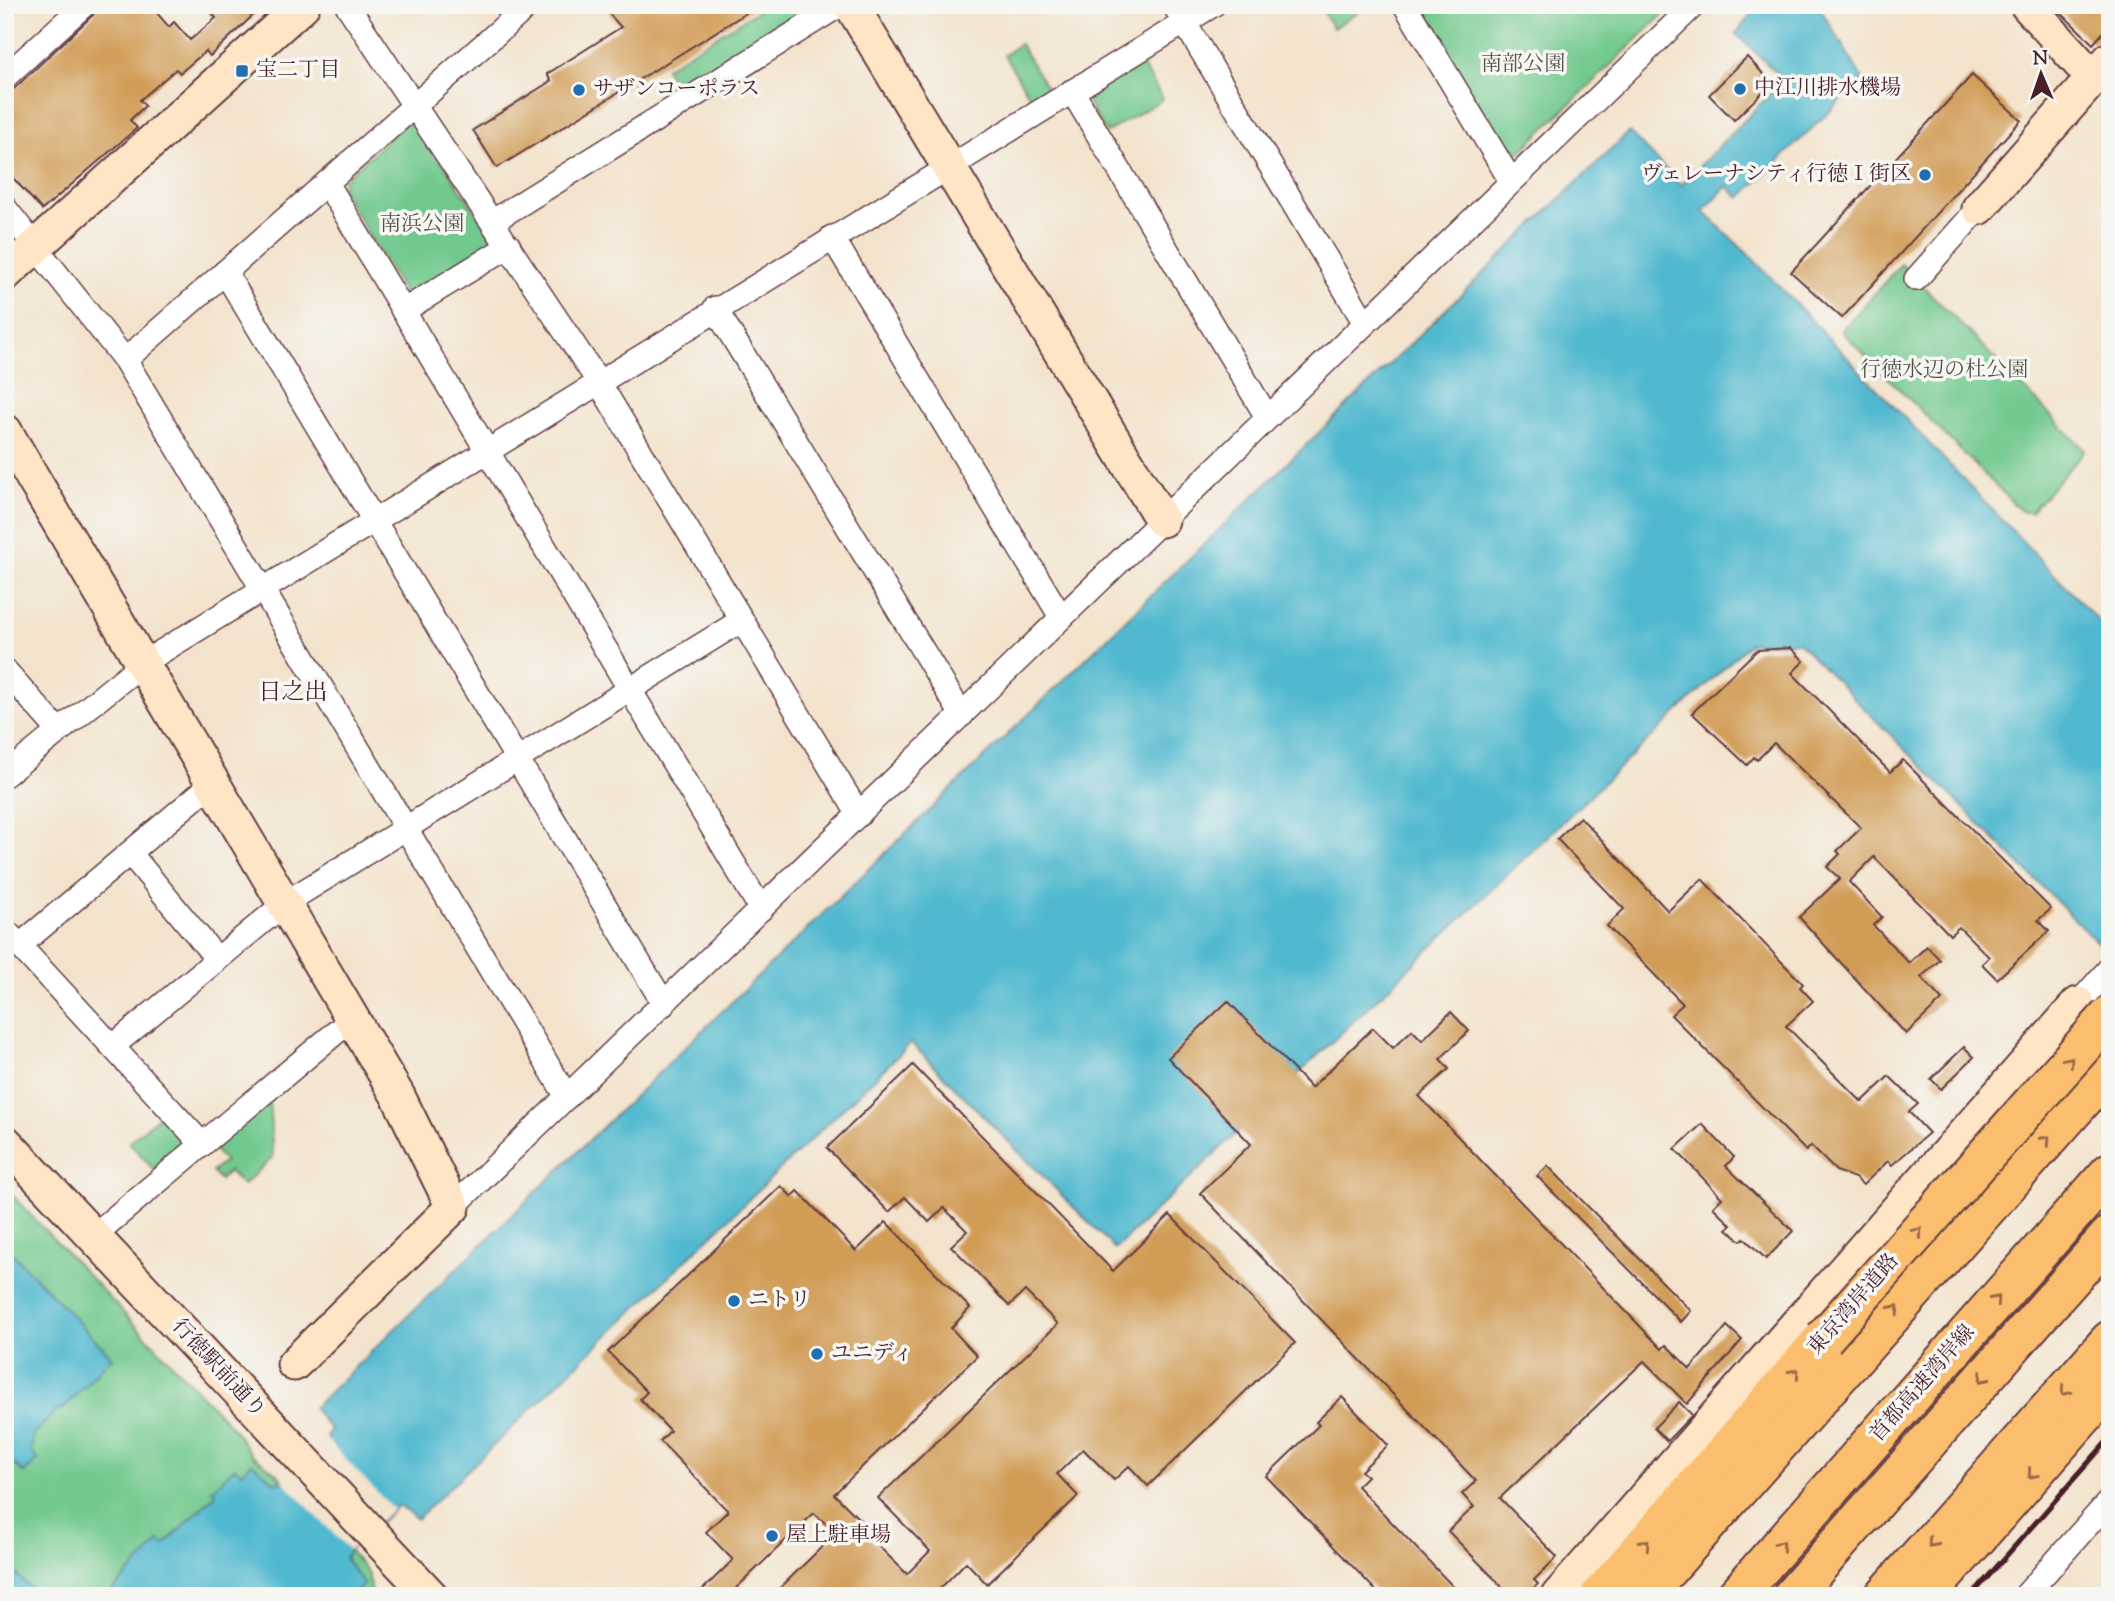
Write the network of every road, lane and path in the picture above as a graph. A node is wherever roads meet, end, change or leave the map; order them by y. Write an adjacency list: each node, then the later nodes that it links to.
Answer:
1 (84, 5): 13 (street)
2 (303, 5): 23 (street)
3 (347, 5): 15 (street)
4 (529, 5): 15 (street)
5 (840, 5): 21 (street)
6 (851, 5): 16 (street)
7 (1213, 5): 11 (street)
8 (1405, 5): 17 (street)
9 (1694, 5): 17 (street)
10 (2027, 5): 12 (street)
11 (1179, 14): 14 (street); 30 (street)
12 (2102, 69): 20 (street)
13 (5, 77)
14 (1072, 91): 16 (street); 33 (street)
15 (415, 105): 18 (street); 21 (street)
16 (949, 165): 22 (street); 37 (street)
17 (1511, 181): 30 (street)
18 (327, 183): 25 (street); 29 (street)
19 (5, 208): 23 (street)
20 (1979, 208): 27 (street)
21 (493, 221): 24 (street)
22 (832, 237): 28 (street); 39 (street)
23 (36, 246): 26 (street); 31 (street)
24 (509, 246): 29 (street); 32 (street)
25 (225, 272): 31 (street); 36 (street)
26 (5, 274)
27 (1916, 279)
28 (715, 309): 32 (street); 44 (street)
29 (404, 311): 35 (street)
30 (1365, 323): 33 (street)
31 (125, 360): 38 (street)
32 (598, 382): 35 (street); 40 (street)
33 (1267, 417): 37 (street)
34 (5, 431): 41 (street)
35 (487, 450): 36 (street); 43 (street)
36 (374, 520): 38 (street); 46 (street)
37 (1161, 520): 39 (street)
38 (262, 589): 41 (street); 50 (street)
39 (1061, 617): 44 (street)
40 (742, 620): 43 (street); 49 (street)
41 (143, 663): 45 (street); 48 (street)
42 (5, 670): 45 (street)
43 (630, 690): 46 (street); 53 (street)
44 (962, 715): 49 (street)
45 (58, 730): 47 (street)
46 (517, 759): 50 (street); 57 (street)
47 (5, 775)
48 (214, 782): 51 (street); 52 (street)
49 (859, 815): 53 (street)
50 (406, 828): 52 (street); 63 (street)
51 (130, 853): 54 (street); 55 (street)
52 (285, 903): 55 (street); 59 (street)
53 (761, 909): 57 (street)
54 (12, 938): 61 (street)
55 (217, 959): 61 (street)
56 (2110, 968): 58 (street)
57 (664, 1004): 63 (street)
58 (2094, 1010): 60 (street); 71 (highway, 東京湾岸道路, one-way to 58, bridge); 78 (street)
59 (352, 1018): 65 (street); 67 (street)
60 (2110, 1038)
61 (113, 1046): 65 (street)
62 (2110, 1069): 71 (highway, 東京湾岸道路, one-way to 62)
63 (567, 1097): 67 (street)
64 (5, 1142): 69 (street, 行徳駅前通り)
65 (202, 1144): 69 (street)
66 (2110, 1172): 82 (highway, 首都高速湾岸線, one-way to 66)
67 (453, 1207): 72 (street)
68 (2110, 1235): 83 (highway, 首都高速湾岸線, one-way to 83)
69 (93, 1236): 77 (street, 行徳駅前通り)
70 (2110, 1340): 76 (highway, one-way to 76)
71 (1837, 1349): 74 (highway, 東京湾岸道路); 79 (highway, 東京湾岸道路, one-way to 71)
72 (294, 1364)
73 (2110, 1386): 76 (highway, one-way to 76)
74 (1785, 1436): 80 (highway, 東京湾岸道路); 81 (highway)
75 (2110, 1500): 86 (street)
76 (1988, 1502): 84 (highway, one-way to 84); 85 (highway)
77 (431, 1596)
78 (1558, 1596)
79 (1600, 1596)
80 (1644, 1596)
81 (1663, 1596)
82 (1736, 1596)
83 (1792, 1596)
84 (1884, 1596)
85 (1926, 1596)
86 (2025, 1596)

